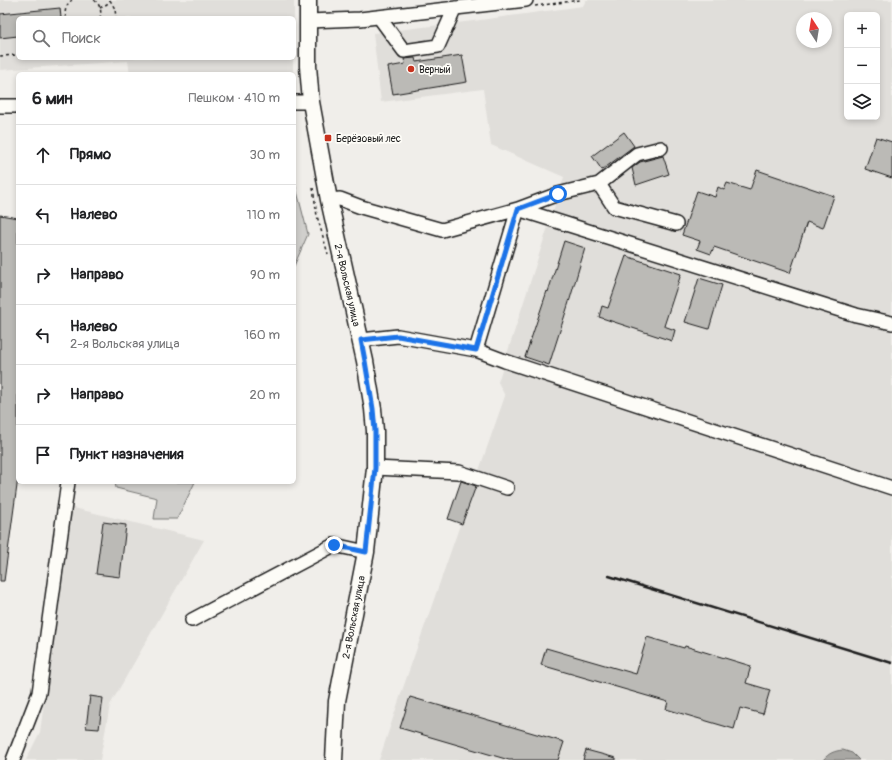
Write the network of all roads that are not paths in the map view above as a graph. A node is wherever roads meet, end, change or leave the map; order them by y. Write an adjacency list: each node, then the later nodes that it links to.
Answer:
1 (308, 0): 5 (main road, 2-я Вольская улица)
2 (526, 0): 3 (street)
3 (455, 8): 4 (street); 4 (street)
4 (379, 17): 5 (street)
5 (308, 21): 7 (main road, 2-я Вольская улица)
6 (296, 102): 7 (street)
7 (311, 102): 12 (main road, 2-я Вольская улица)
8 (0, 106): 9 (street)
9 (16, 106)
10 (661, 148): 11 (street)
11 (599, 184): 13 (street); 14 (street)
12 (329, 200): 13 (street); 16 (main road, 2-я Вольская улица)
13 (518, 209): 15 (street); 17 (street)
14 (676, 224)
15 (892, 323)
16 (361, 340): 17 (street); 18 (main road, 2-я Вольская улица)
17 (476, 350): 21 (street)
18 (375, 468): 20 (street); 22 (main road, 2-я Вольская улица)
19 (68, 484): 24 (street)
20 (507, 488)
21 (892, 488)
22 (366, 552): 23 (street); 25 (main road, 2-я Вольская улица)
23 (192, 620)
24 (13, 760)
25 (334, 760)

